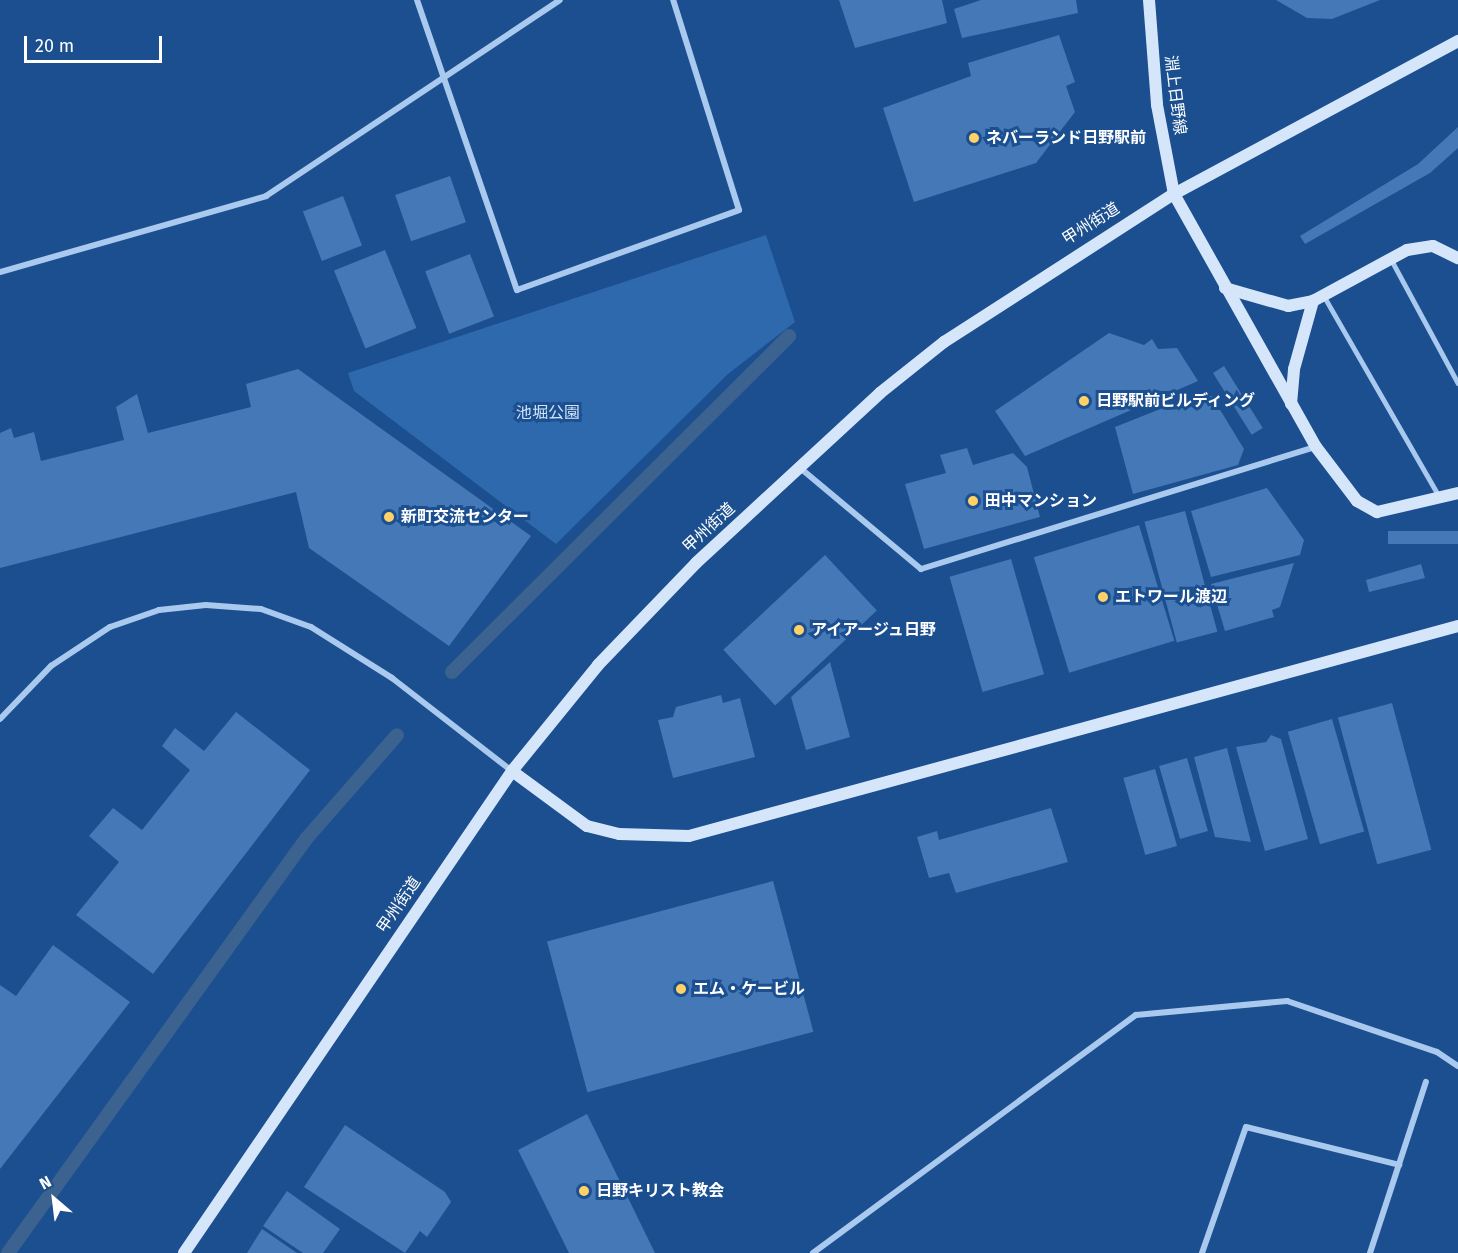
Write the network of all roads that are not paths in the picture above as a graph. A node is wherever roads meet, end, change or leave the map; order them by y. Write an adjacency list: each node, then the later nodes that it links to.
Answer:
1 (417, 0): 6 (street)
2 (560, 0): 6 (street)
3 (673, 0): 6 (street)
4 (1149, 0): 7 (main road, 淵上日野線)
5 (1458, 41): 7 (main road, 甲州街道)
6 (444, 74): 10 (street)
7 (1174, 194): 11 (main road, 淵上日野線); 16 (main road, 甲州街道)
8 (1458, 258): 9 (main road)
9 (1391, 259): 12 (main road); 13 (lane)
10 (0, 272)
11 (1225, 288): 12 (main road); 14 (main road, 淵上日野線)
12 (1318, 298): 14 (main road); 18 (lane)
13 (1458, 383)
14 (1291, 404): 15 (main road, 淵上日野線)
15 (1316, 447): 16 (street); 18 (main road, 淵上日野線)
16 (798, 467): 21 (main road, 甲州街道)
17 (1458, 493): 18 (main road, 淵上日野線)
18 (1440, 499)
19 (1458, 626): 21 (main road)
20 (0, 719): 21 (street)
21 (512, 771): 25 (main road, 甲州街道)
22 (1458, 1066): 26 (street)
23 (1426, 1082): 24 (street)
24 (1399, 1165): 27 (street); 28 (street)
25 (184, 1253)
26 (813, 1253)
27 (1203, 1253)
28 (1370, 1253)

